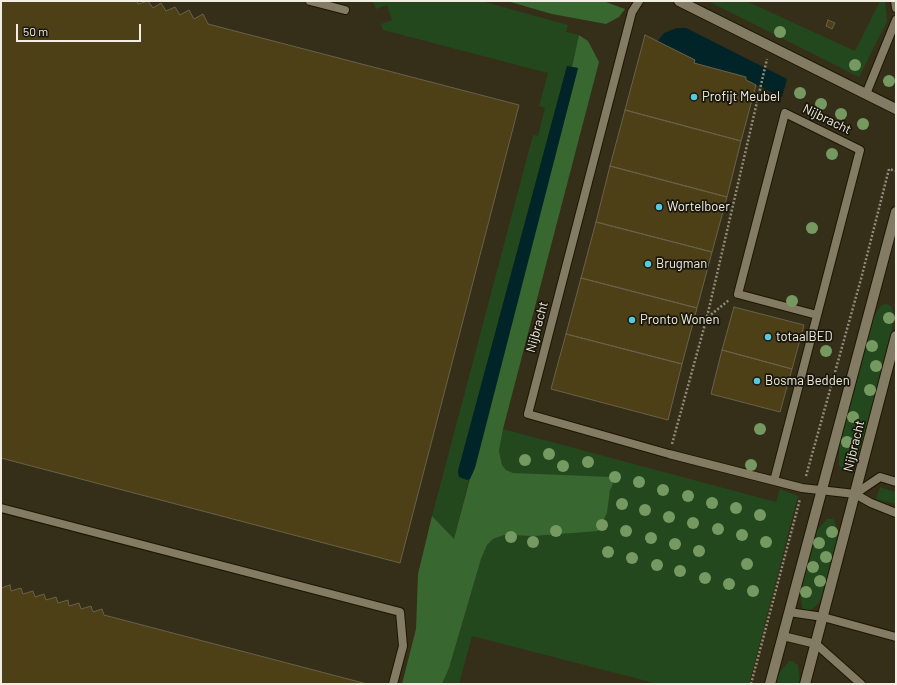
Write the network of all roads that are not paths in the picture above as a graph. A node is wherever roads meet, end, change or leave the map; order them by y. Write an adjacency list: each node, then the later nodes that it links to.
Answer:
1 (310, 1): 6 (lane)
2 (639, 1): 13 (lane, Nijbracht)
3 (679, 1): 8 (street)
4 (895, 1): 5 (lane)
5 (896, 8)
6 (345, 10)
7 (896, 20): 8 (lane)
8 (866, 94): 9 (street)
9 (896, 109)
10 (896, 212): 15 (street, Nijbracht)
11 (817, 315): 11 (lane, Nijbracht); 13 (lane, Nijbracht)
12 (896, 336): 16 (street, Nijbracht)
13 (774, 480): 15 (lane, Nijbracht)
14 (896, 482): 16 (lane)
15 (821, 489): 16 (lane, Nijbracht); 19 (street, Nijbracht)
16 (855, 494): 18 (lane, Nijbracht); 20 (street, Nijbracht)
17 (1, 508): 24 (lane)
18 (896, 513)
19 (789, 612): 20 (lane); 21 (street, Nijbracht)
20 (823, 617): 22 (lane); 23 (street, Nijbracht)
21 (783, 636): 23 (lane); 25 (street, Nijbracht)
22 (896, 637)
23 (816, 644): 26 (street, Nijbracht); 27 (lane)
24 (393, 684)
25 (770, 684)
26 (805, 684)
27 (861, 684)

